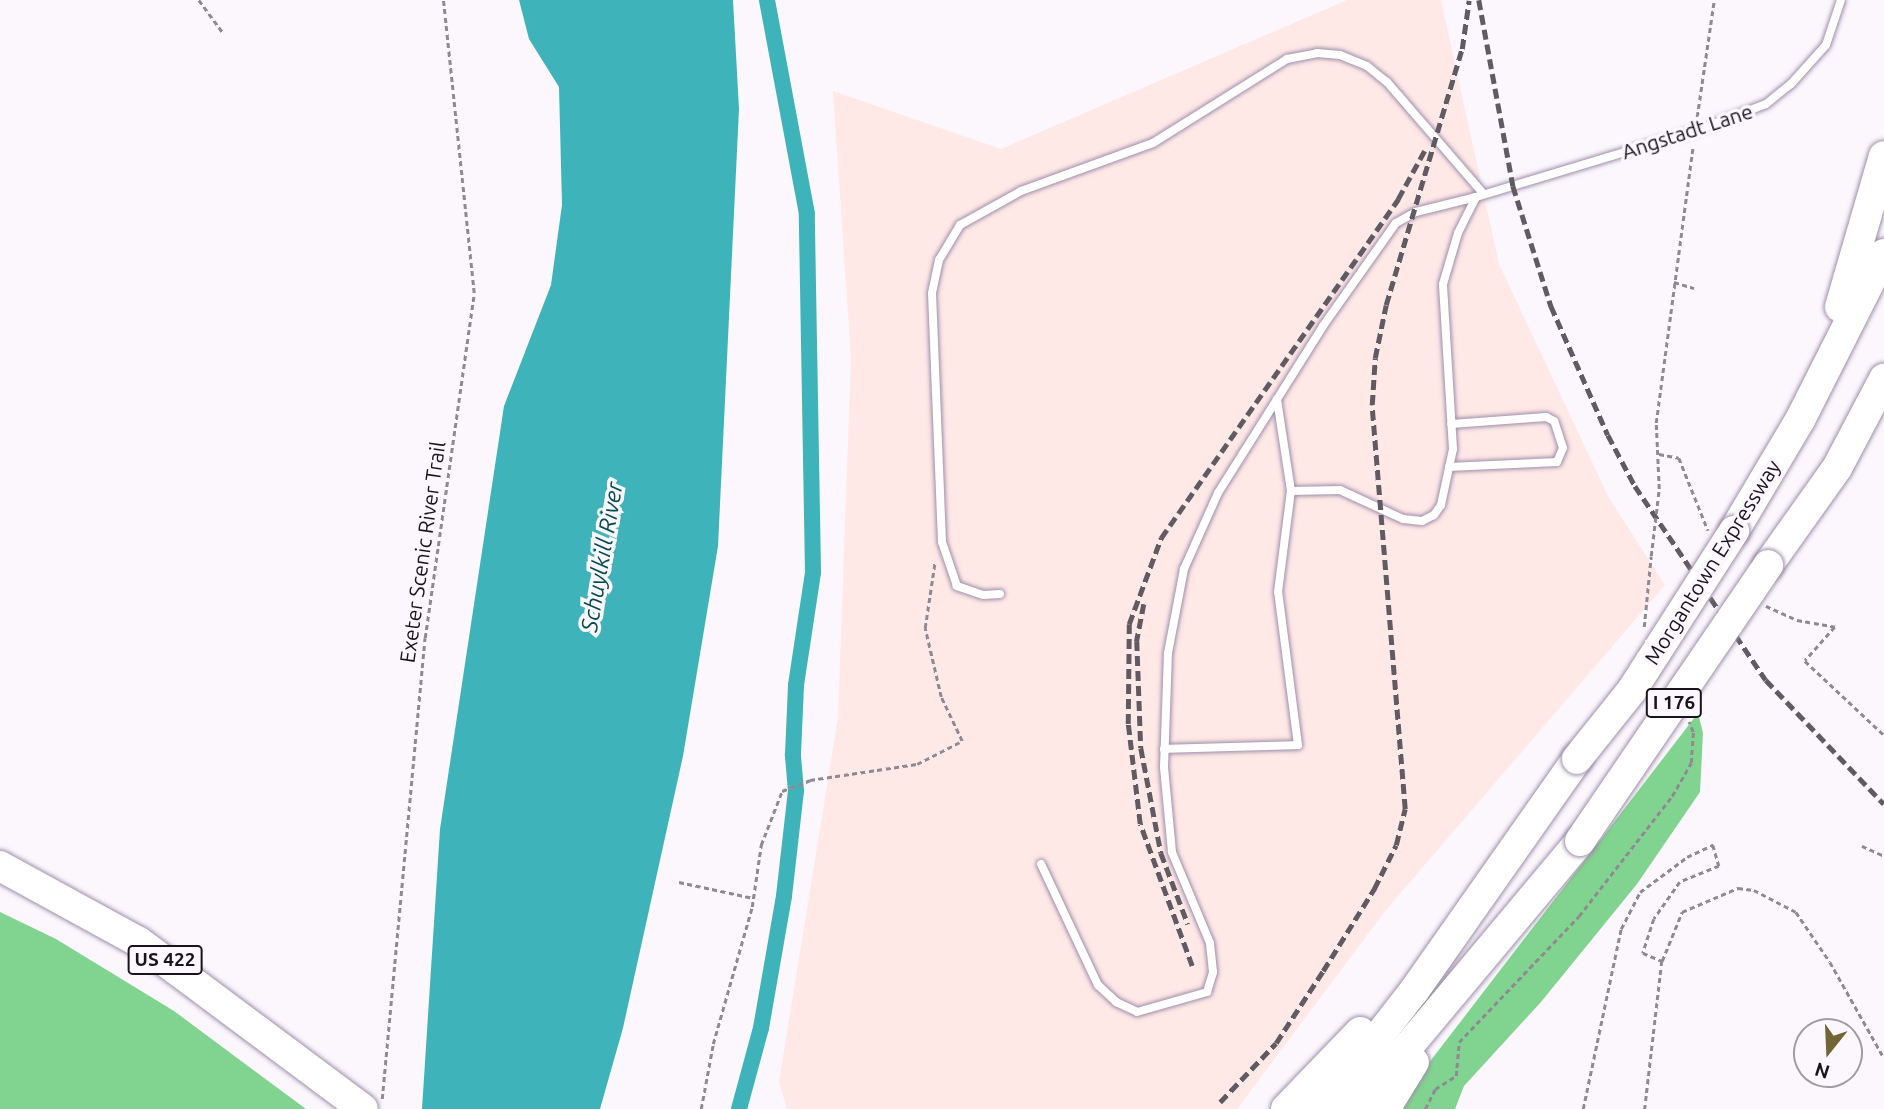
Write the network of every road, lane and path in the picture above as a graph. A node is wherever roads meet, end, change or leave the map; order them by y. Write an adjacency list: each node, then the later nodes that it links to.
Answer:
1 (199, 0): 5 (path)
2 (443, 0): 38 (path, Exeter Scenic River Trail)
3 (1714, 0): 6 (path)
4 (1841, 0): 6 (lane, Angstadt Lane)
5 (224, 34)
6 (1695, 131): 8 (lane, Angstadt Lane); 10 (path)
7 (1884, 156): 15 (highway)
8 (1479, 194): 13 (lane, Angstadt Lane); 16 (lane); 20 (lane)
9 (1884, 254): 15 (highway, Morgantown Expressway / I 176)
10 (1674, 282): 11 (path); 21 (path, bridge)
11 (1694, 288)
12 (1884, 379): 18 (highway, Morgantown Expressway / I 176)
13 (1277, 399): 19 (lane); 23 (lane, Angstadt Lane)
14 (1884, 407): 18 (highway)
15 (1800, 420): 25 (highway, Morgantown Expressway / I 176, bridge)
16 (1451, 424): 17 (lane); 17 (lane)
17 (1449, 467): 19 (lane)
18 (1837, 468): 32 (highway, Morgantown Expressway / I 176, bridge)
19 (1292, 491): 23 (lane)
20 (941, 524): 22 (lane); 31 (path)
21 (1651, 555)
22 (1000, 594)
23 (1164, 749): 27 (lane, Angstadt Lane)
24 (1862, 846): 26 (path)
25 (1512, 853): 40 (highway); 41 (highway)
26 (1884, 856)
27 (1041, 864)
28 (0, 866): 36 (highway, US 422)
29 (679, 882): 31 (path)
30 (0, 887): 36 (highway, US 422)
31 (753, 898): 39 (path)
32 (1521, 914): 42 (highway); 43 (highway)
33 (1579, 916): 44 (path)
34 (1662, 961): 35 (path); 45 (path); 46 (path)
35 (1884, 1058)
36 (321, 1093): 37 (highway, US 422)
37 (363, 1109)
38 (381, 1109)
39 (701, 1109)
40 (1286, 1109)
41 (1322, 1109)
42 (1356, 1109)
43 (1385, 1109)
44 (1425, 1109)
45 (1583, 1109)
46 (1645, 1109)

